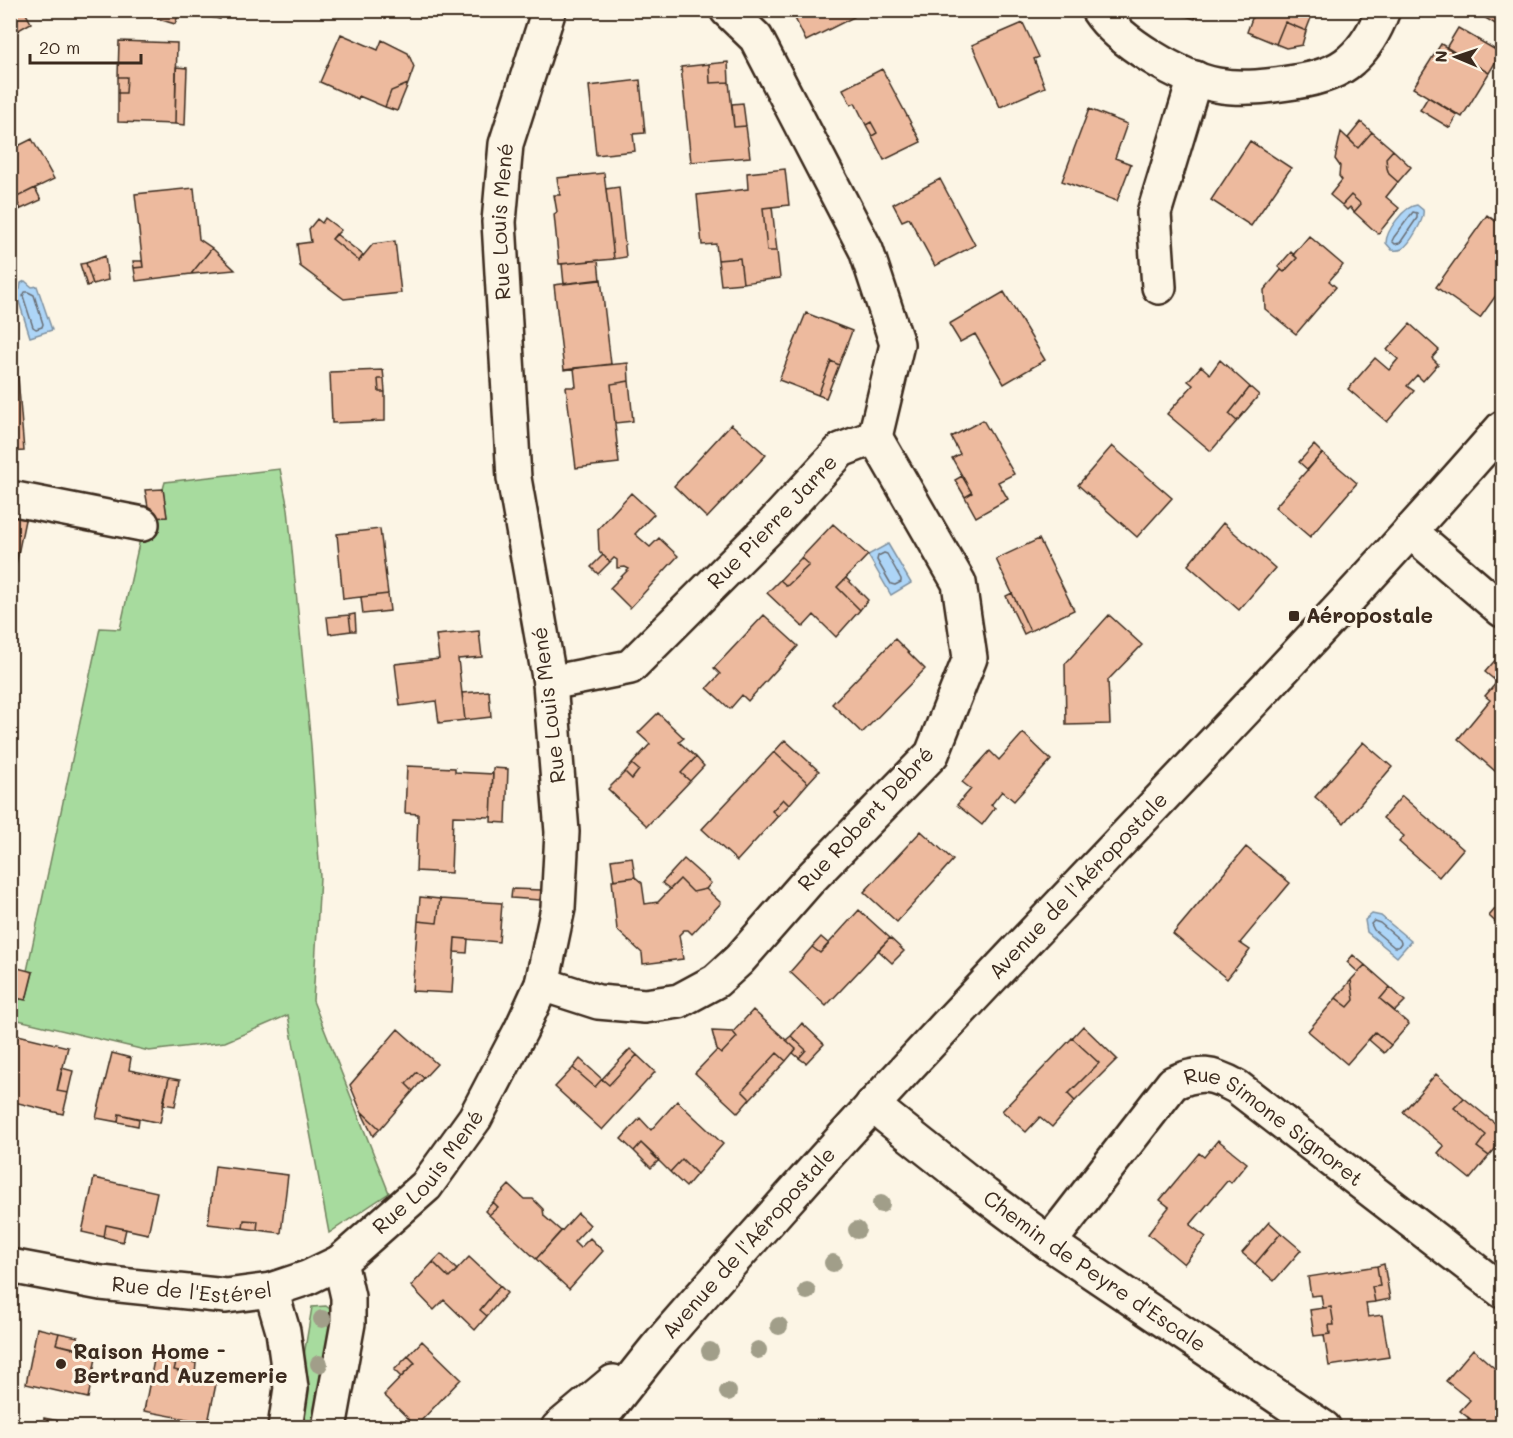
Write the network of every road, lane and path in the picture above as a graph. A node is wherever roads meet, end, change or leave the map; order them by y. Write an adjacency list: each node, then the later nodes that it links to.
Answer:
1 (549, 10): 13 (street, Rue Louis Mené)
2 (727, 10): 8 (street)
3 (1098, 10): 5 (street)
4 (1383, 10): 5 (street)
5 (1195, 78): 6 (street)
6 (1159, 287)
7 (1503, 428): 11 (street, Avenue de l'Aéropostale)
8 (875, 437): 13 (street, Rue Pierre Jarre); 14 (street, Rue Robert Debré)
9 (10, 498): 10 (street)
10 (142, 524)
11 (1410, 531): 12 (street); 15 (street, Avenue de l'Aéropostale)
12 (1503, 610)
13 (550, 683): 14 (street, Rue Louis Mené)
14 (542, 984): 17 (street, Rue Louis Mené)
15 (872, 1105): 16 (street, Chemin de Peyre d'Escale); 21 (street, Avenue de l'Aéropostale)
16 (1049, 1243): 20 (street, Rue Simone Signoret); 26 (street, Chemin de Peyre d'Escale)
17 (340, 1262): 19 (street, Rue Louis Mené); 23 (street)
18 (10, 1266): 19 (street, Rue de l'Estérel)
19 (271, 1290): 22 (street, Rue de l'Estérel)
20 (1503, 1291)
21 (656, 1348): 24 (street, Avenue de l'Aéropostale); 25 (street, Avenue de l'Aéropostale)
22 (285, 1428)
23 (329, 1428)
24 (558, 1428)
25 (593, 1428)
26 (1324, 1428)

